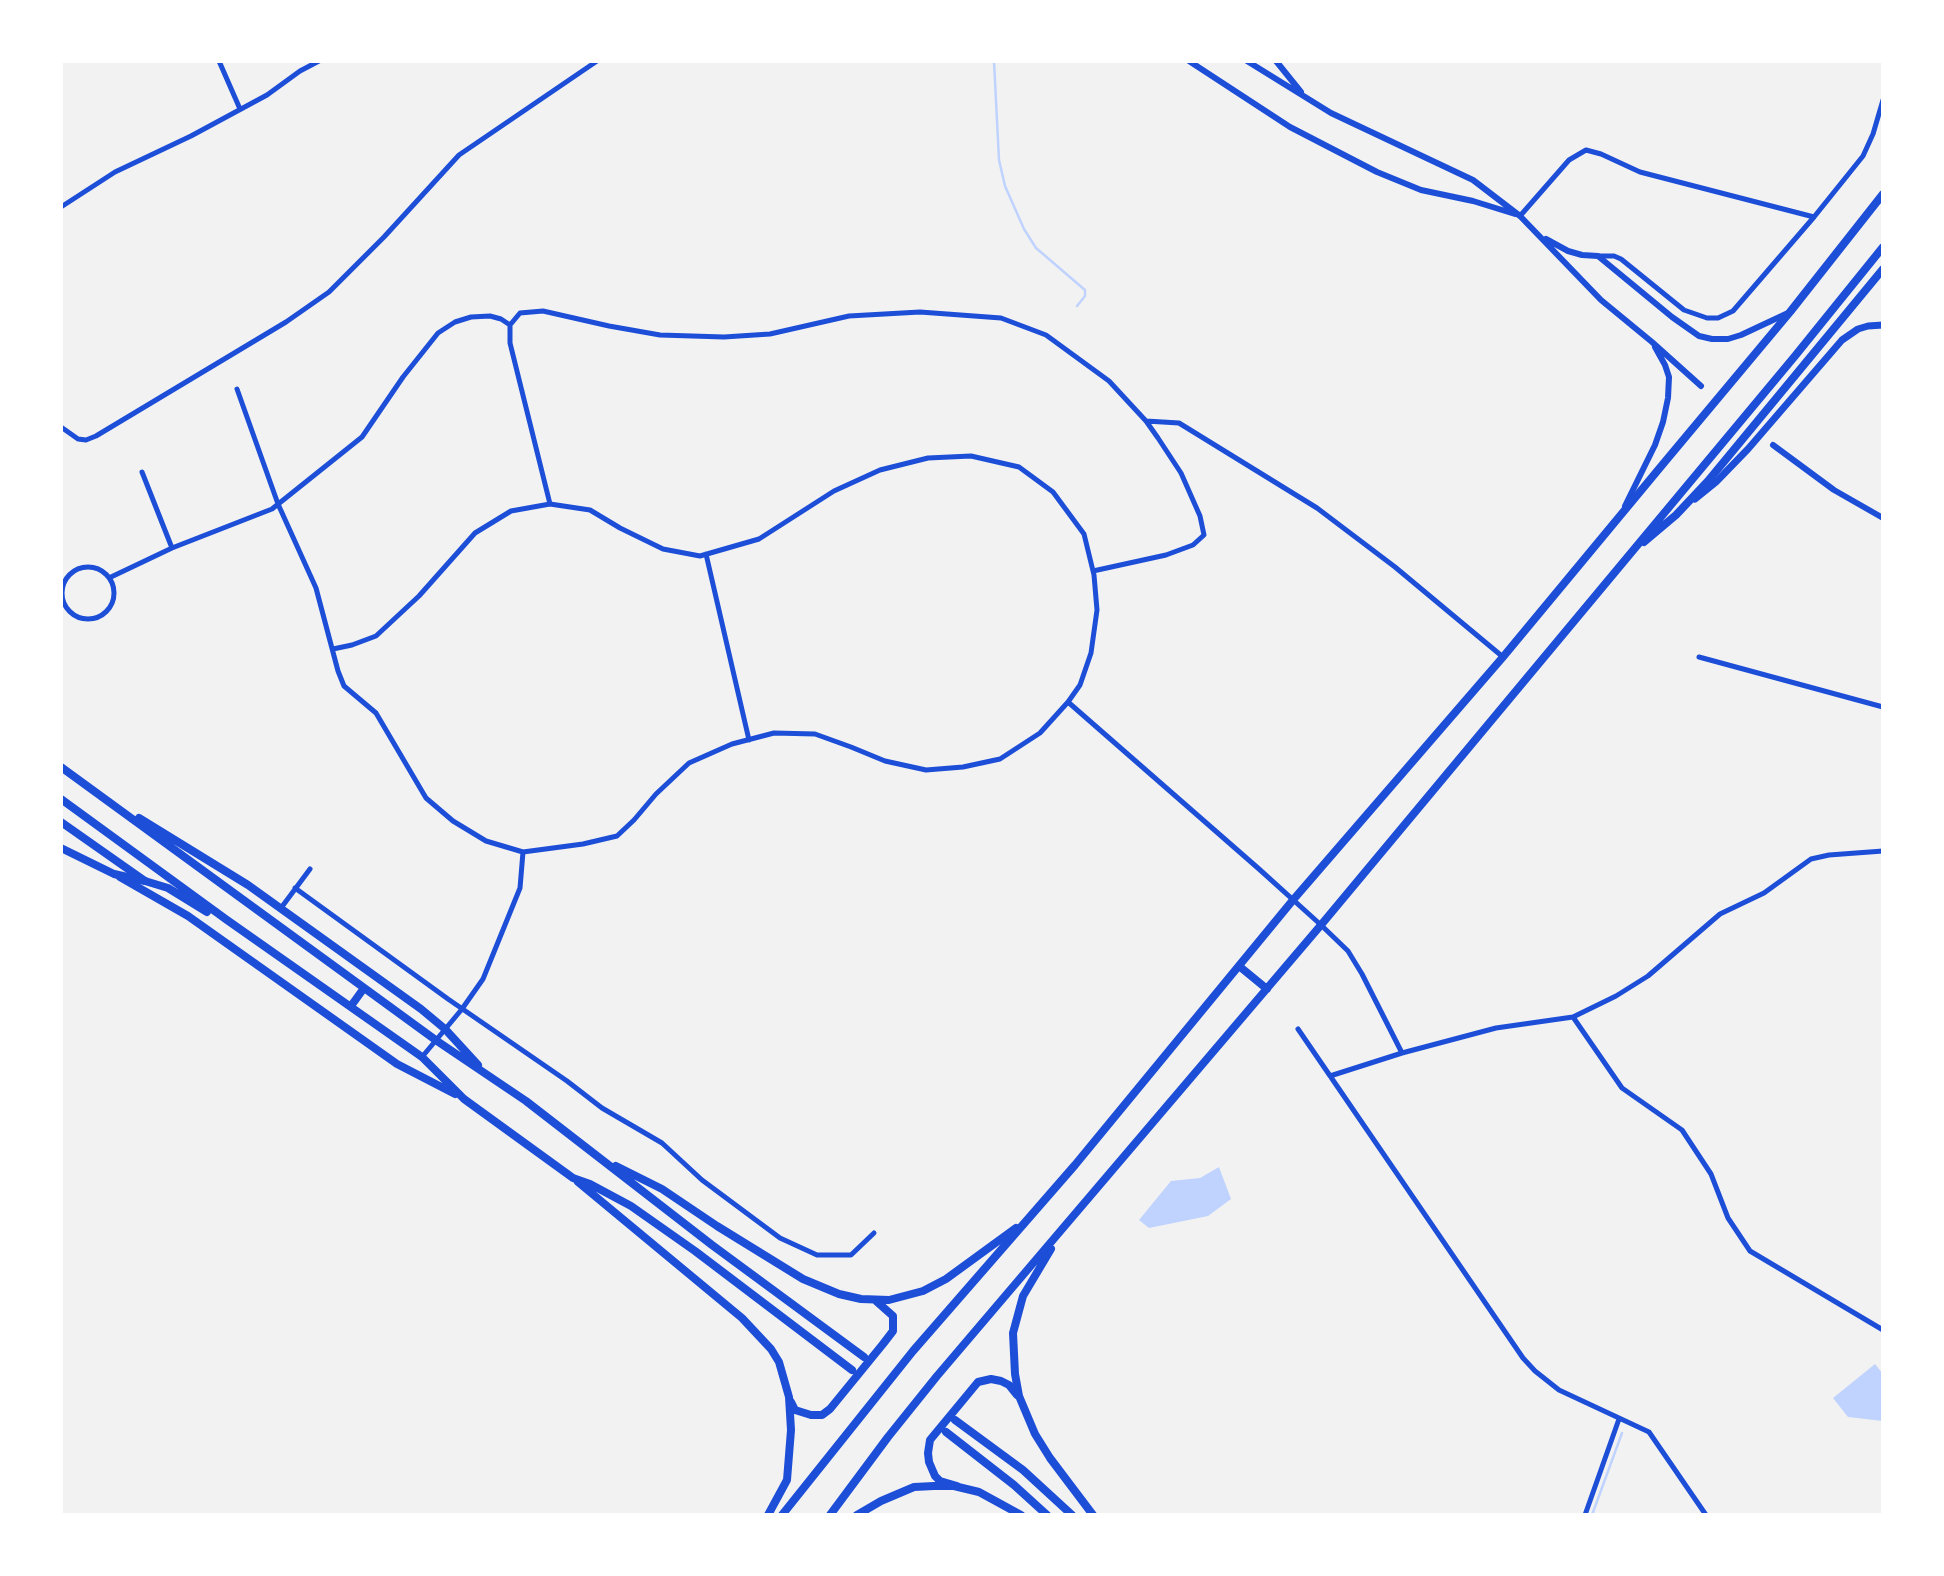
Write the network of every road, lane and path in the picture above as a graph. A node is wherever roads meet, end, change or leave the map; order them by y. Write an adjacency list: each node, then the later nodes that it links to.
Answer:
1 (219, 61): 9 (street)
2 (319, 61): 9 (street)
3 (597, 61): 25 (street)
4 (1189, 61): 12 (street)
5 (1247, 61): 8 (street)
6 (1276, 61): 8 (street)
7 (1883, 100): 13 (street)
8 (1316, 104): 12 (street)
9 (240, 109): 11 (street)
10 (1883, 194): 18 (main road)
11 (61, 207)
12 (1520, 216): 13 (street); 14 (street)
13 (1814, 217): 16 (street)
14 (1540, 236): 16 (street); 21 (street)
15 (1883, 247): 35 (main road)
16 (1598, 256): 18 (street)
17 (1883, 269): 31 (main road)
18 (1790, 312): 30 (main road)
19 (510, 325): 24 (street); 28 (street); 29 (street)
20 (1883, 325): 31 (main road)
21 (1652, 342): 22 (street); 30 (street)
22 (1701, 386)
23 (237, 389): 28 (street)
24 (1146, 421): 36 (street); 41 (street)
25 (61, 427)
26 (1773, 445): 32 (street)
27 (142, 472): 33 (street)
28 (278, 504): 33 (street); 40 (street)
29 (550, 504): 34 (street); 40 (street)
30 (1622, 513): 41 (main road)
31 (1676, 515): 35 (main road)
32 (1883, 518)
33 (172, 548): 37 (street)
34 (706, 554): 36 (street); 45 (street)
35 (1626, 558): 59 (main road)
36 (1093, 571): 43 (street)
37 (111, 577): 38 (street); 38 (street)
38 (66, 608): 39 (street)
39 (61, 614)
40 (333, 649): 52 (street)
41 (1503, 657): 57 (main road)
42 (1699, 657): 44 (street)
43 (1068, 702): 45 (street); 57 (street)
44 (1883, 707)
45 (749, 740): 52 (street)
46 (61, 767): 48 (main road)
47 (61, 799): 60 (main road)
48 (111, 803): 58 (main road); 62 (main road)
49 (61, 822): 55 (main road)
50 (61, 848): 54 (main road)
51 (1883, 850): 66 (street)
52 (523, 852): 65 (street)
53 (310, 869): 56 (street)
54 (114, 874): 55 (main road); 74 (main road)
55 (145, 881): 60 (main road)
56 (295, 888): 58 (street); 65 (street)
57 (1293, 900): 59 (street); 61 (main road)
58 (281, 908): 67 (main road)
59 (1321, 925): 63 (main road); 70 (street)
60 (267, 948): 64 (main road)
61 (1239, 966): 63 (main road); 77 (main road)
62 (364, 988): 64 (main road); 69 (main road)
63 (1267, 989): 78 (main road)
64 (351, 1006): 71 (main road)
65 (462, 1009): 67 (street); 79 (street)
66 (1573, 1017): 70 (street); 81 (street)
67 (445, 1029): 69 (street); 72 (main road)
68 (1298, 1029): 73 (street)
69 (437, 1041): 71 (street); 72 (main road)
70 (1402, 1053): 73 (street)
71 (422, 1057): 74 (main road)
72 (487, 1074): 75 (main road)
73 (1330, 1076): 86 (street)
74 (464, 1099): 76 (main road)
75 (599, 1158): 80 (main road); 82 (main road)
76 (573, 1178): 83 (main road); 84 (main road)
77 (1030, 1218): 80 (main road); 91 (main road)
78 (1063, 1228): 85 (main road); 92 (main road)
79 (874, 1233)
80 (875, 1300): 84 (main road)
81 (1883, 1330)
82 (864, 1357)
83 (852, 1370)
84 (789, 1397): 90 (main road)
85 (1019, 1397): 89 (main road); 97 (main road)
86 (1619, 1419): 98 (street); 99 (street)
87 (955, 1420): 96 (main road)
88 (946, 1432): 95 (main road)
89 (957, 1486): 93 (main road); 94 (main road)
90 (768, 1515)
91 (782, 1515)
92 (830, 1515)
93 (857, 1515)
94 (1021, 1515)
95 (1046, 1515)
96 (1072, 1515)
97 (1093, 1515)
98 (1585, 1515)
99 (1706, 1515)

